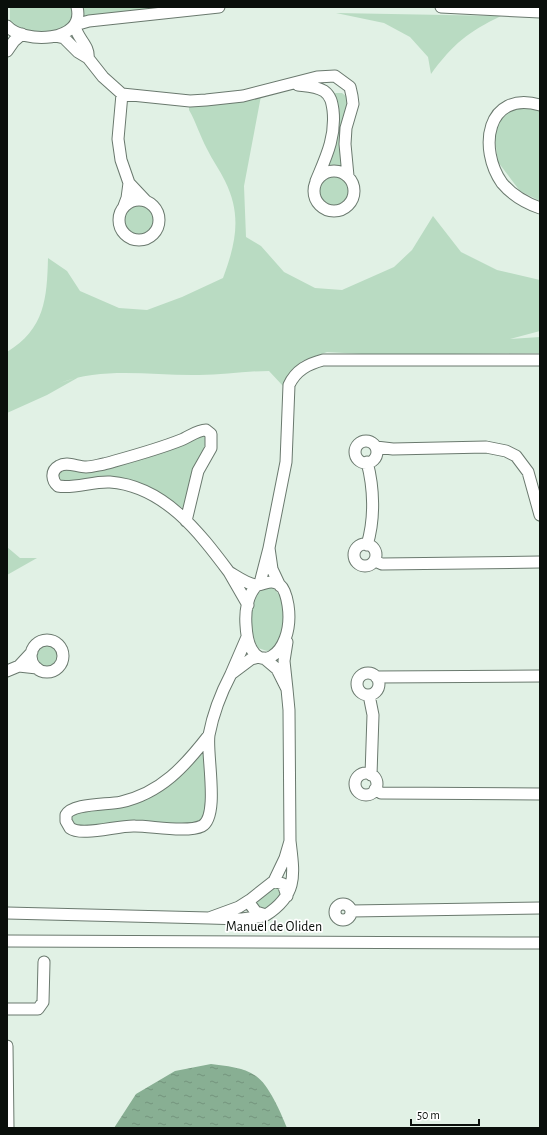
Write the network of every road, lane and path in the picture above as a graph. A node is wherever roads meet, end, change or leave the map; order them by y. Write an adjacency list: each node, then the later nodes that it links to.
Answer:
1 (77, 7): 5 (street)
2 (219, 7): 5 (street)
3 (441, 7): 4 (street)
4 (540, 12)
5 (75, 25): 8 (street); 10 (street)
6 (7, 26): 7 (street)
7 (22, 34): 8 (street); 9 (street)
8 (55, 36): 10 (street)
9 (7, 51)
10 (88, 58): 12 (street)
11 (289, 85): 12 (street); 14 (street); 15 (street)
12 (122, 94): 16 (street)
13 (540, 106): 19 (street)
14 (348, 176): 15 (street); 15 (street)
15 (316, 181)
16 (128, 183): 17 (street); 18 (street)
17 (145, 200): 18 (street); 18 (street)
18 (124, 206)
19 (540, 208)
20 (540, 360): 26 (street)
21 (376, 447): 22 (street); 22 (street); 23 (street)
22 (367, 462): 25 (street)
23 (540, 515)
24 (186, 521): 24 (street); 29 (street)
25 (367, 545): 27 (street); 27 (street)
26 (269, 548): 30 (street); 31 (street)
27 (375, 561): 28 (street)
28 (540, 562)
29 (229, 572): 30 (street); 32 (street)
30 (259, 584): 31 (street); 32 (street)
31 (280, 586): 33 (street)
32 (248, 604): 34 (street)
33 (287, 636): 36 (street); 43 (street)
34 (247, 637): 36 (street); 40 (street)
35 (32, 652): 37 (street); 38 (street); 38 (street)
36 (262, 657): 40 (street); 43 (street)
37 (19, 666): 38 (street); 39 (street)
38 (37, 668)
39 (7, 671)
40 (231, 674): 45 (street)
41 (540, 676): 42 (street)
42 (376, 677): 44 (street); 44 (street)
43 (287, 689): 49 (street)
44 (369, 695): 46 (street)
45 (209, 735): 45 (street)
46 (371, 775): 47 (street); 47 (street)
47 (375, 790): 48 (street)
48 (540, 794)
49 (290, 841): 50 (street); 51 (street)
50 (274, 881): 51 (street); 52 (street)
51 (287, 896): 56 (street)
52 (250, 900): 56 (street); 57 (street)
53 (540, 908): 54 (street)
54 (351, 910)
55 (7, 913): 57 (street)
56 (266, 915): 57 (street)
57 (208, 918)
58 (7, 941): 59 (street, Manuel de Oliden)
59 (540, 943)
60 (44, 962): 61 (street)
61 (7, 1009)
62 (7, 1046): 63 (street)
63 (8, 1128)

